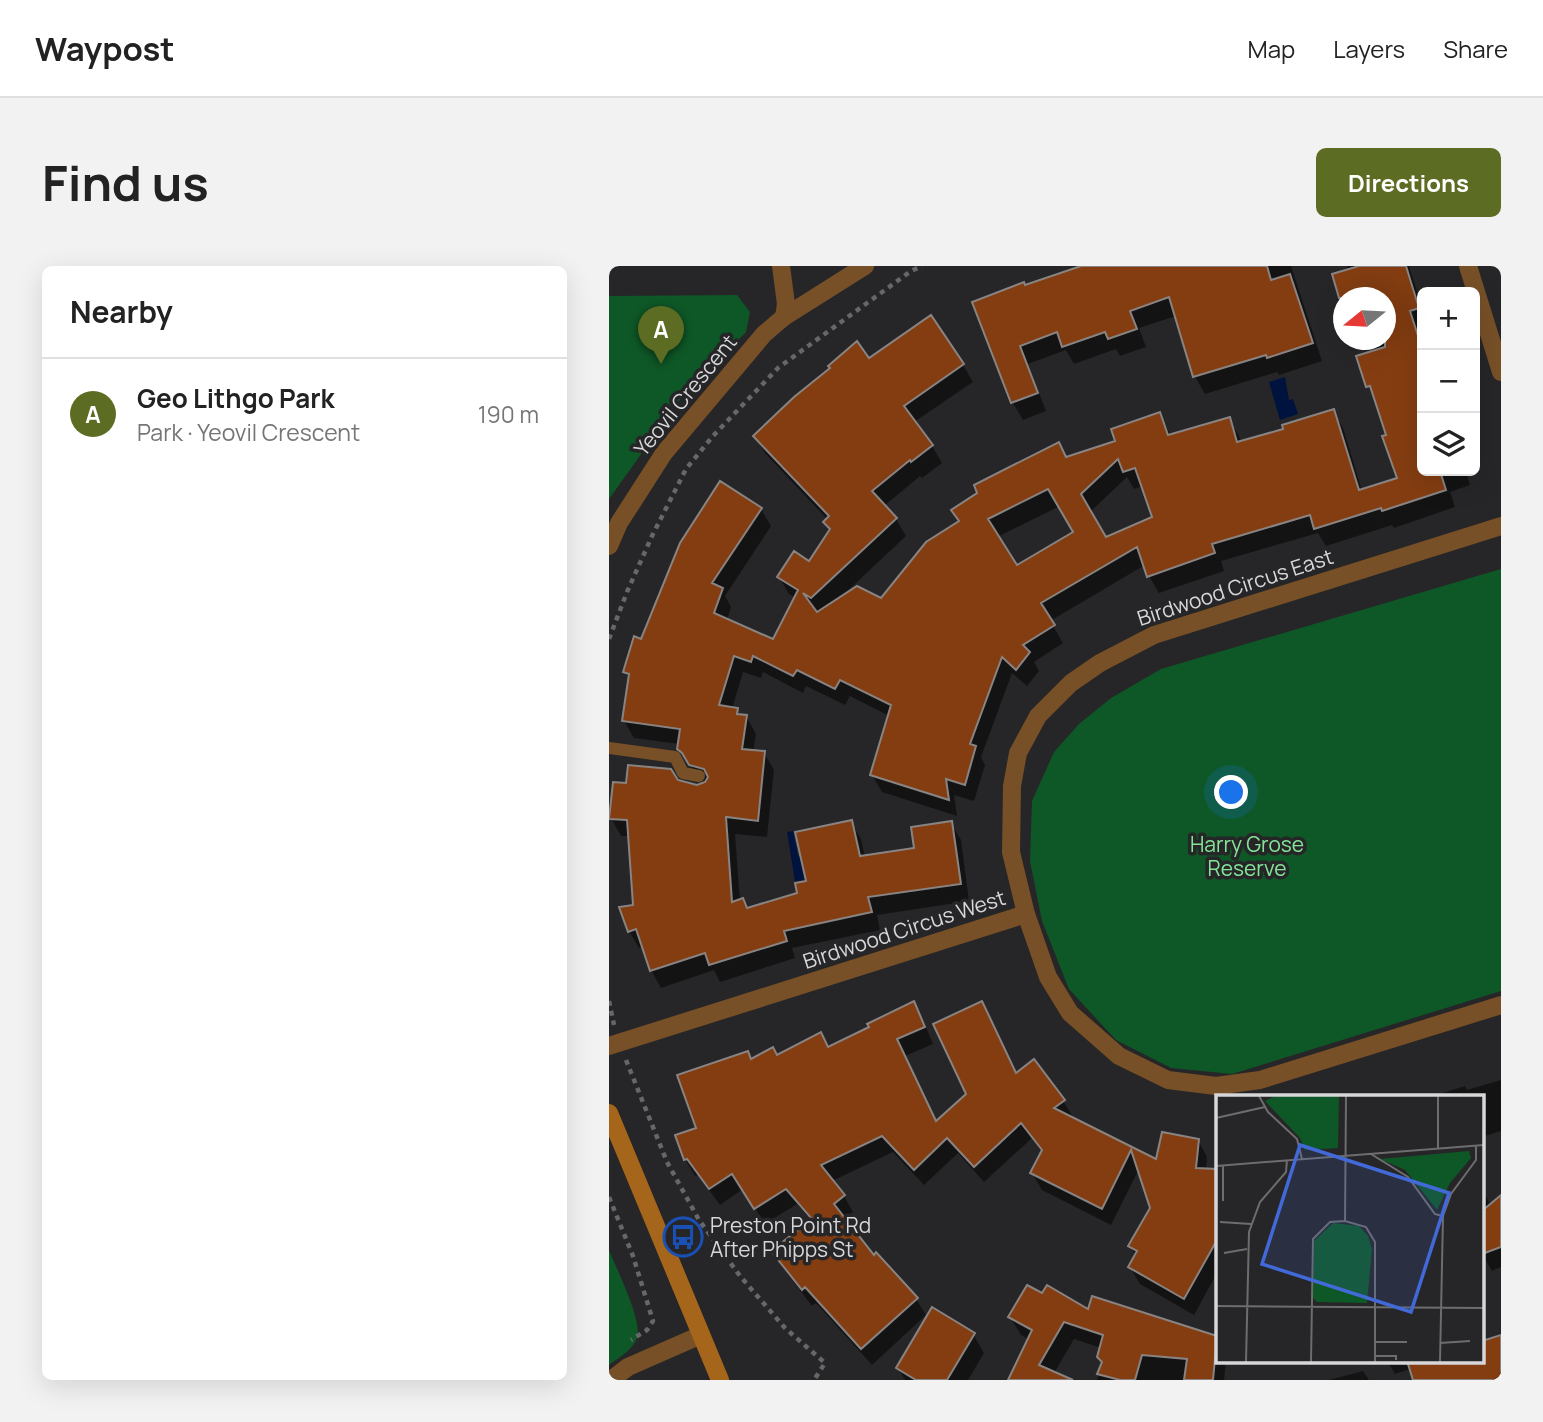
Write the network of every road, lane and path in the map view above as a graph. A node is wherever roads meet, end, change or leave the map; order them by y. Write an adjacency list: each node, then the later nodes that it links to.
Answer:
1 (781, 266): 5 (street)
2 (865, 266): 5 (street, Yeovil Crescent)
3 (922, 266): 9 (path)
4 (1468, 266): 6 (street)
5 (784, 317): 8 (street, Yeovil Crescent)
6 (1501, 372)
7 (1501, 526): 12 (street, Birdwood Circus East)
8 (609, 546)
9 (609, 639)
10 (609, 748): 11 (lane)
11 (699, 776)
12 (1026, 914): 13 (street, Birdwood Circus West); 14 (street, Birdwood Circus West)
13 (1501, 1005)
14 (609, 1046)
15 (626, 1060): 22 (path)
16 (609, 1112): 18 (main road)
17 (609, 1197): 19 (path)
18 (701, 1335): 20 (street); 21 (main road)
19 (627, 1343)
20 (611, 1380)
21 (720, 1380)
22 (814, 1380)

